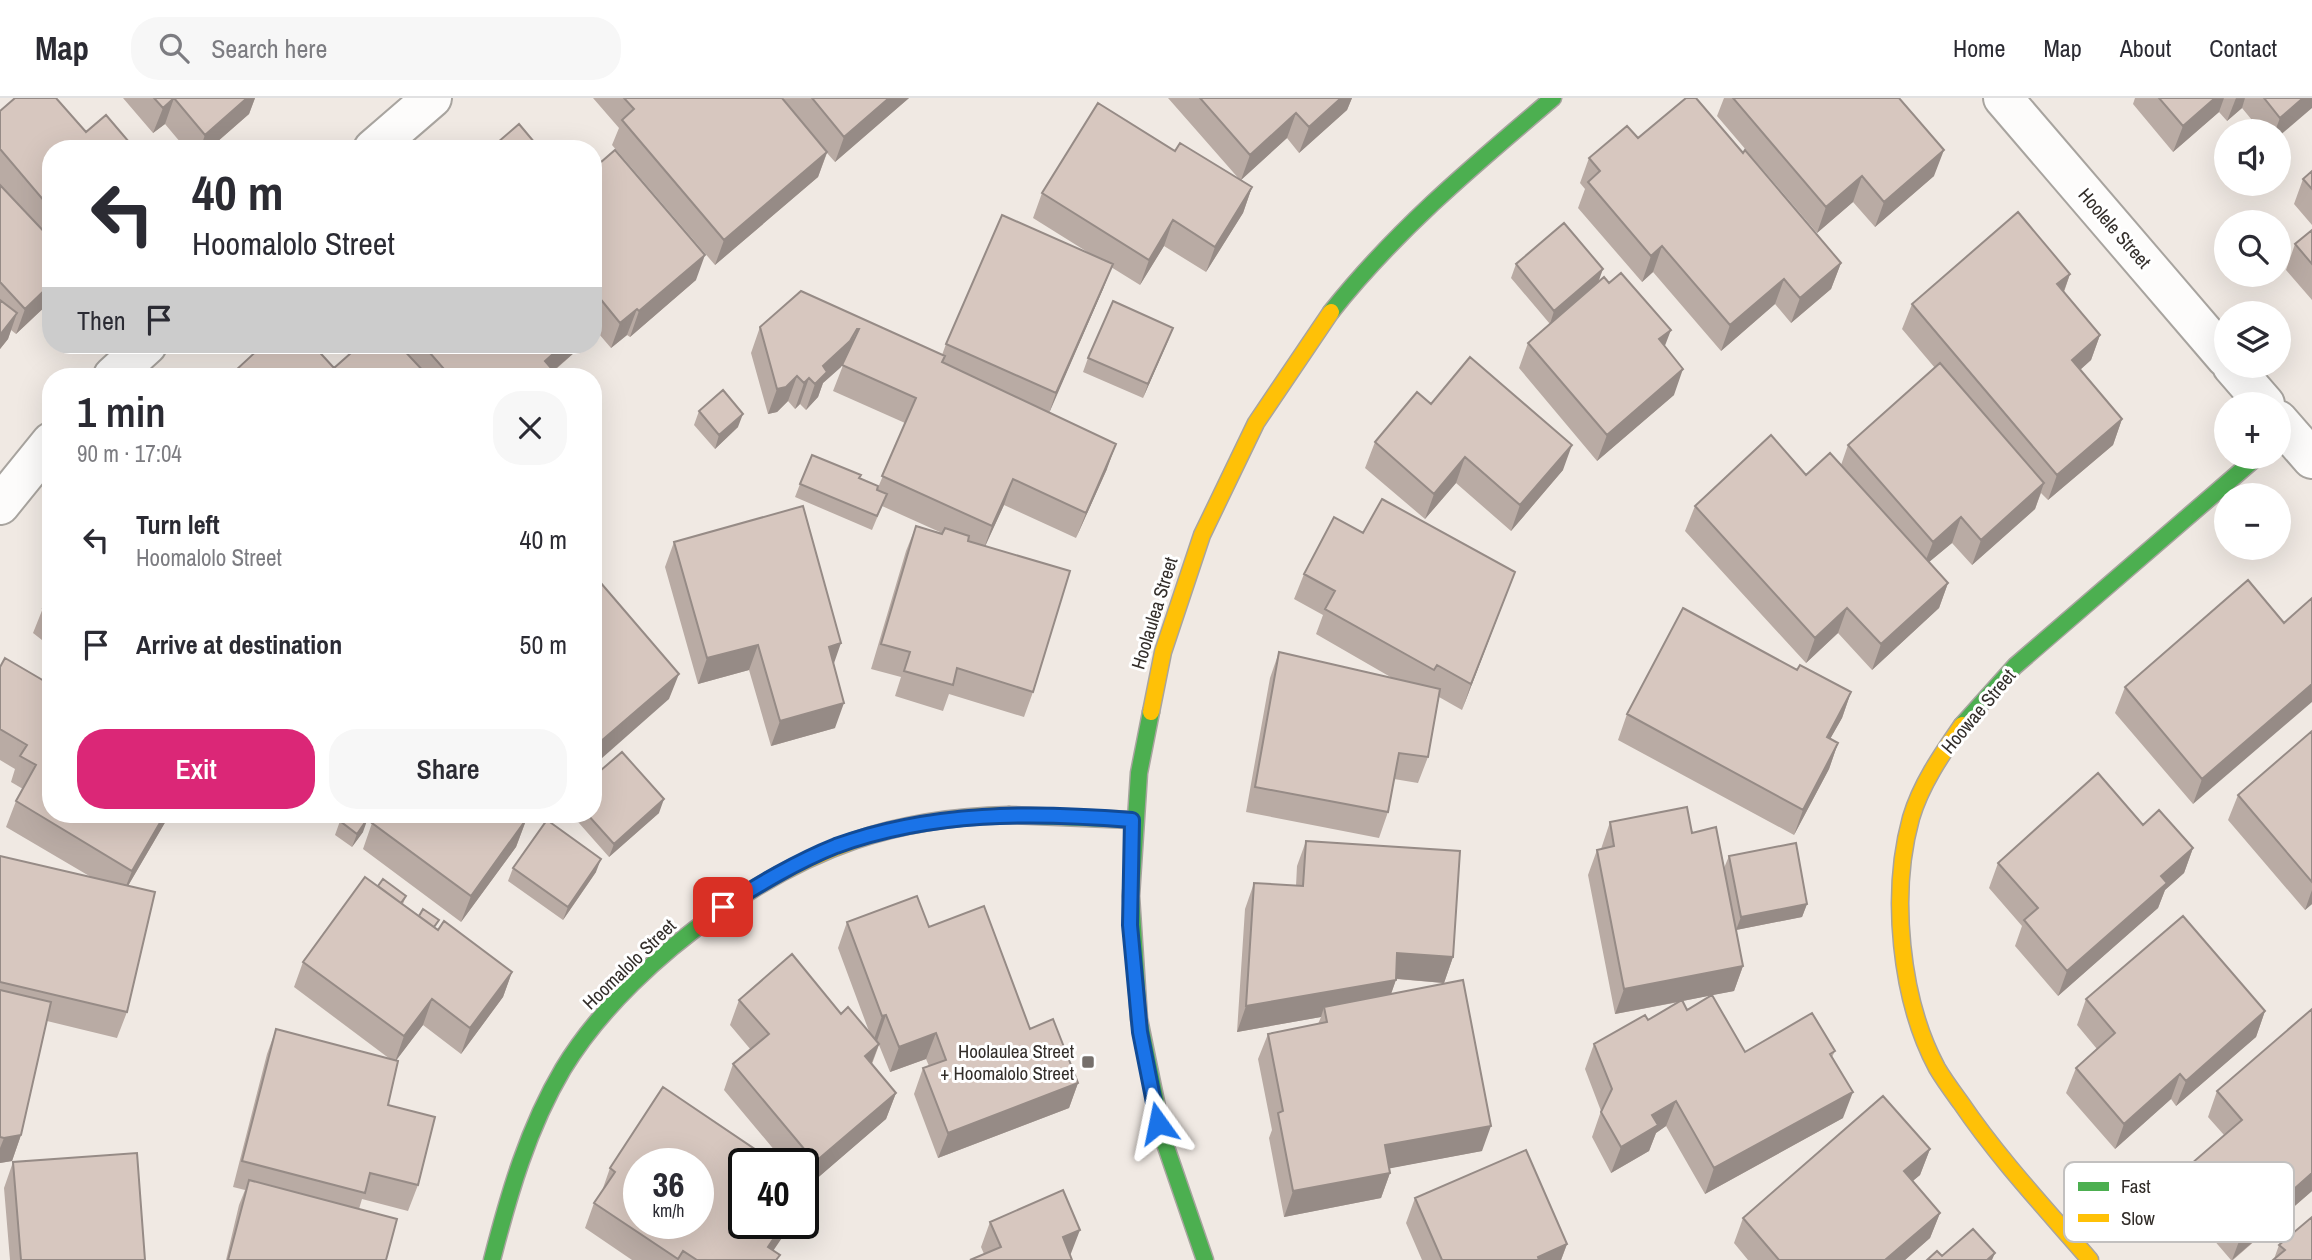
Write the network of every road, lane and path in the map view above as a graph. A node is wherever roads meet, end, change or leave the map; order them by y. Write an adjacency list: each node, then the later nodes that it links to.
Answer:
1 (432, 98): 4 (street)
2 (1553, 98): 13 (street, Hoolaulea Street)
3 (2003, 98): 5 (street, Hoolele Street)
4 (383, 140)
5 (2214, 344)
6 (137, 354): 7 (street)
7 (122, 368)
8 (2242, 378): 9 (street)
9 (2253, 392)
10 (42, 453): 12 (street)
11 (2243, 469): 14 (street, Hoowae Street)
12 (0, 505)
13 (1132, 820): 16 (street, Hoomalolo Street); 17 (street, Hoolaulea Street)
14 (2064, 1230)
15 (2075, 1242): 18 (street, Hoowae Street)
16 (492, 1260)
17 (1205, 1260)
18 (2090, 1260)

